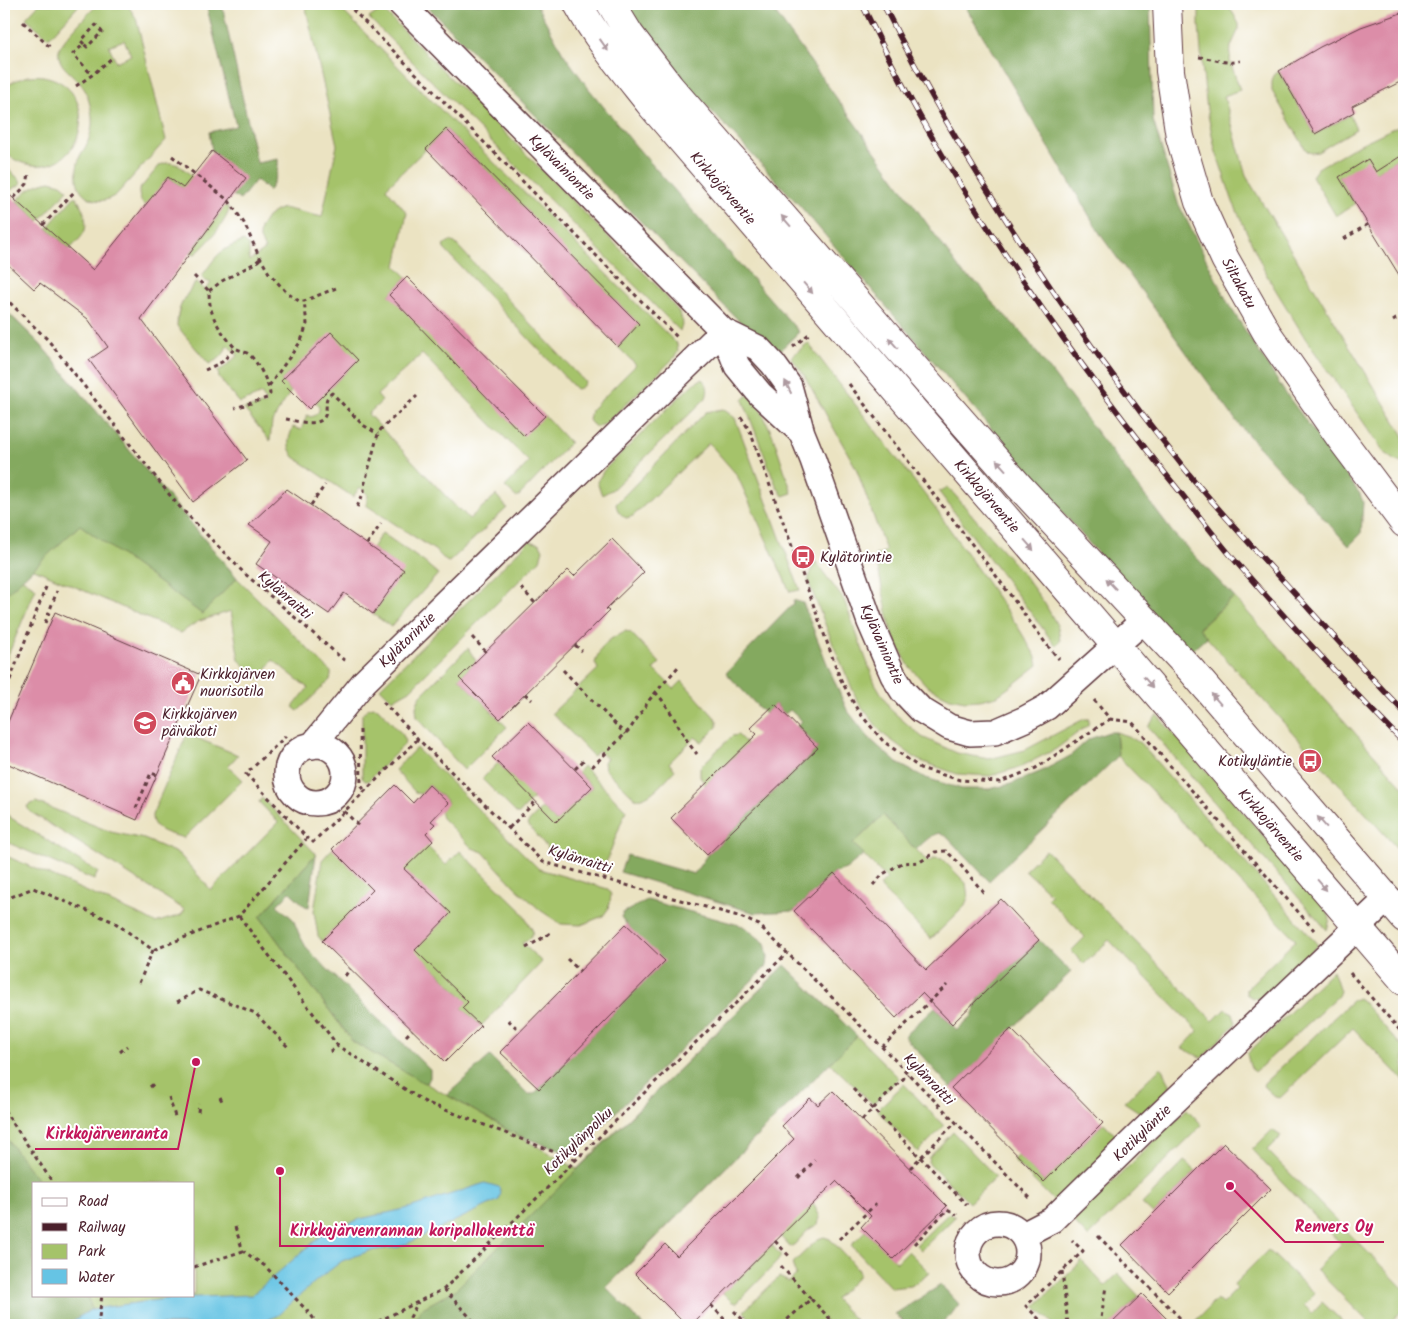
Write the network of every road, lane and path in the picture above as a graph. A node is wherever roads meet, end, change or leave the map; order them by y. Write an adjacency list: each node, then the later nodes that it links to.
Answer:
1 (347, 4): 33 (path)
2 (401, 4): 29 (street, Kylävainiontie)
3 (578, 4): 58 (main road, Kirkkojärventie, one-way to 58)
4 (612, 4): 54 (main road, Kirkkojärventie, one-way to 4)
5 (1167, 4): 47 (main road, Siltakatu)
6 (23, 22): 8 (path)
7 (84, 44): 7 (path); 12 (path)
8 (52, 49)
9 (114, 57): 12 (path)
10 (1198, 57): 11 (path)
11 (1240, 61)
12 (92, 75): 13 (path)
13 (76, 86)
14 (172, 156): 21 (path)
15 (29, 174): 17 (path)
16 (76, 190): 19 (path)
17 (14, 198)
18 (1368, 224): 20 (path)
19 (43, 225)
20 (1344, 239)
21 (260, 259): 24 (path); 26 (path)
22 (194, 276): 24 (path)
23 (336, 288): 26 (path)
24 (209, 290): 31 (path)
25 (4, 297): 64 (path, Kylänraitti)
26 (304, 301): 36 (path)
27 (1404, 314): 28 (path)
28 (1393, 321)
29 (723, 331): 33 (street, Kylätorintie); 63 (street, Kylävainiontie)
30 (810, 333): 32 (path)
31 (236, 348): 34 (path); 36 (path)
32 (790, 349)
33 (697, 356): 64 (street, Kylätorintie)
34 (205, 370)
35 (846, 380): 63 (path)
36 (269, 386): 40 (path)
37 (324, 394): 39 (path)
38 (416, 396): 43 (path)
39 (327, 398): 42 (path); 43 (path)
40 (235, 408)
41 (740, 416): 69 (path)
42 (286, 419)
43 (378, 434): 46 (path)
44 (325, 485): 45 (path)
45 (311, 505)
46 (357, 507)
47 (1404, 523)
48 (381, 524): 49 (path)
49 (367, 544)
50 (46, 587): 67 (path)
51 (521, 588): 53 (path)
52 (57, 591): 55 (path)
53 (535, 603)
54 (1144, 620): 58 (street, Kylävainiontie); 90 (main road, Kirkkojärventie, one-way to 54)
55 (45, 623)
56 (472, 637): 60 (path)
57 (575, 645): 59 (path)
58 (1116, 646): 63 (street, Kylävainiontie); 92 (main road, Kirkkojärventie, one-way to 92)
59 (582, 651)
60 (486, 652)
61 (678, 667): 65 (path)
62 (563, 670): 71 (path)
63 (1078, 680): 69 (path)
64 (364, 682): 72 (path, Kylänraitti); 73 (street, Kylätorintie)
65 (656, 692): 71 (path); 74 (path)
66 (525, 694): 68 (path)
67 (4, 695)
68 (532, 700)
69 (1110, 719): 96 (path)
70 (360, 721): 79 (path)
71 (625, 734): 76 (path)
72 (418, 739): 79 (path); 84 (path, Kylänraitti)
73 (312, 746)
74 (697, 754)
75 (585, 759): 77 (path)
76 (592, 767)
77 (575, 769)
78 (157, 776): 81 (path)
79 (366, 790): 82 (path)
80 (536, 801): 84 (path)
81 (136, 808)
82 (344, 811): 83 (path); 86 (path)
83 (361, 828)
84 (509, 828): 97 (path, Kylänraitti)
85 (307, 838): 91 (path)
86 (312, 843)
87 (873, 885): 88 (path)
88 (984, 892)
89 (4, 900): 95 (path)
90 (1396, 908): 92 (street, Kotikyläntie)
91 (239, 916): 95 (path); 112 (path)
92 (1358, 928): 96 (street, Kotikyläntie); 102 (main road, Kirkkojärventie)
93 (552, 932): 94 (path)
94 (526, 948)
95 (152, 950): 103 (path)
96 (1332, 952): 109 (path); 140 (street, Kotikyläntie)
97 (787, 953): 114 (path, Kylänraitti); 132 (path, Kotikylänpolku)
98 (567, 959): 100 (path)
99 (350, 970): 101 (path)
100 (580, 970)
101 (345, 976)
102 (1404, 981)
103 (139, 983)
104 (947, 985): 114 (path)
105 (177, 1002): 113 (path)
106 (508, 1020): 108 (path)
107 (412, 1030): 110 (path)
108 (520, 1031)
109 (1404, 1035)
110 (406, 1036)
111 (127, 1046): 115 (path)
112 (338, 1046): 116 (path); 132 (path)
113 (288, 1047)
114 (882, 1047): 117 (path, Kylänraitti)
115 (120, 1052)
116 (330, 1052)
117 (908, 1074): 125 (path); 130 (path, Kylänraitti)
118 (156, 1082): 119 (path)
119 (150, 1087)
120 (853, 1089): 125 (path)
121 (169, 1097): 128 (path)
122 (220, 1097): 123 (path)
123 (222, 1103)
124 (199, 1104): 127 (path)
125 (873, 1109): 129 (path); 131 (path)
126 (4, 1110): 136 (path)
127 (198, 1112)
128 (176, 1120)
129 (862, 1120)
130 (955, 1123): 131 (path); 140 (path, Kylänraitti)
131 (921, 1157): 134 (path); 138 (path)
132 (575, 1160): 153 (path, Kotikylänpolku)
133 (815, 1160): 135 (path)
134 (910, 1168)
135 (798, 1178)
136 (52, 1182)
137 (876, 1204): 144 (path)
138 (967, 1205)
139 (957, 1215): 146 (path)
140 (1052, 1220): 142 (street, Kotikyläntie); 151 (path, Kylänraitti)
141 (235, 1227): 147 (path)
142 (1022, 1235)
143 (1098, 1236): 159 (path)
144 (839, 1239)
145 (775, 1241): 148 (path)
146 (914, 1244)
147 (243, 1251): 150 (path); 162 (path)
148 (790, 1257)
149 (781, 1266): 155 (path)
150 (195, 1267)
151 (1062, 1271): 169 (path, Kylänraitti); 170 (path)
152 (1106, 1286): 171 (path)
153 (444, 1289): 156 (path, Kotikylänpolku); 165 (path)
154 (102, 1296): 161 (path)
155 (811, 1299): 167 (path); 168 (path)
156 (419, 1301): 163 (path, Kotikylänpolku); 164 (path)
157 (711, 1305): 160 (path)
158 (734, 1311): 166 (path)
159 (1180, 1318)
160 (725, 1320)
161 (98, 1325)
162 (318, 1325)
163 (371, 1325)
164 (406, 1325)
165 (477, 1325)
166 (748, 1325)
167 (781, 1325)
168 (836, 1325)
169 (1045, 1325)
170 (1068, 1325)
171 (1100, 1325)

